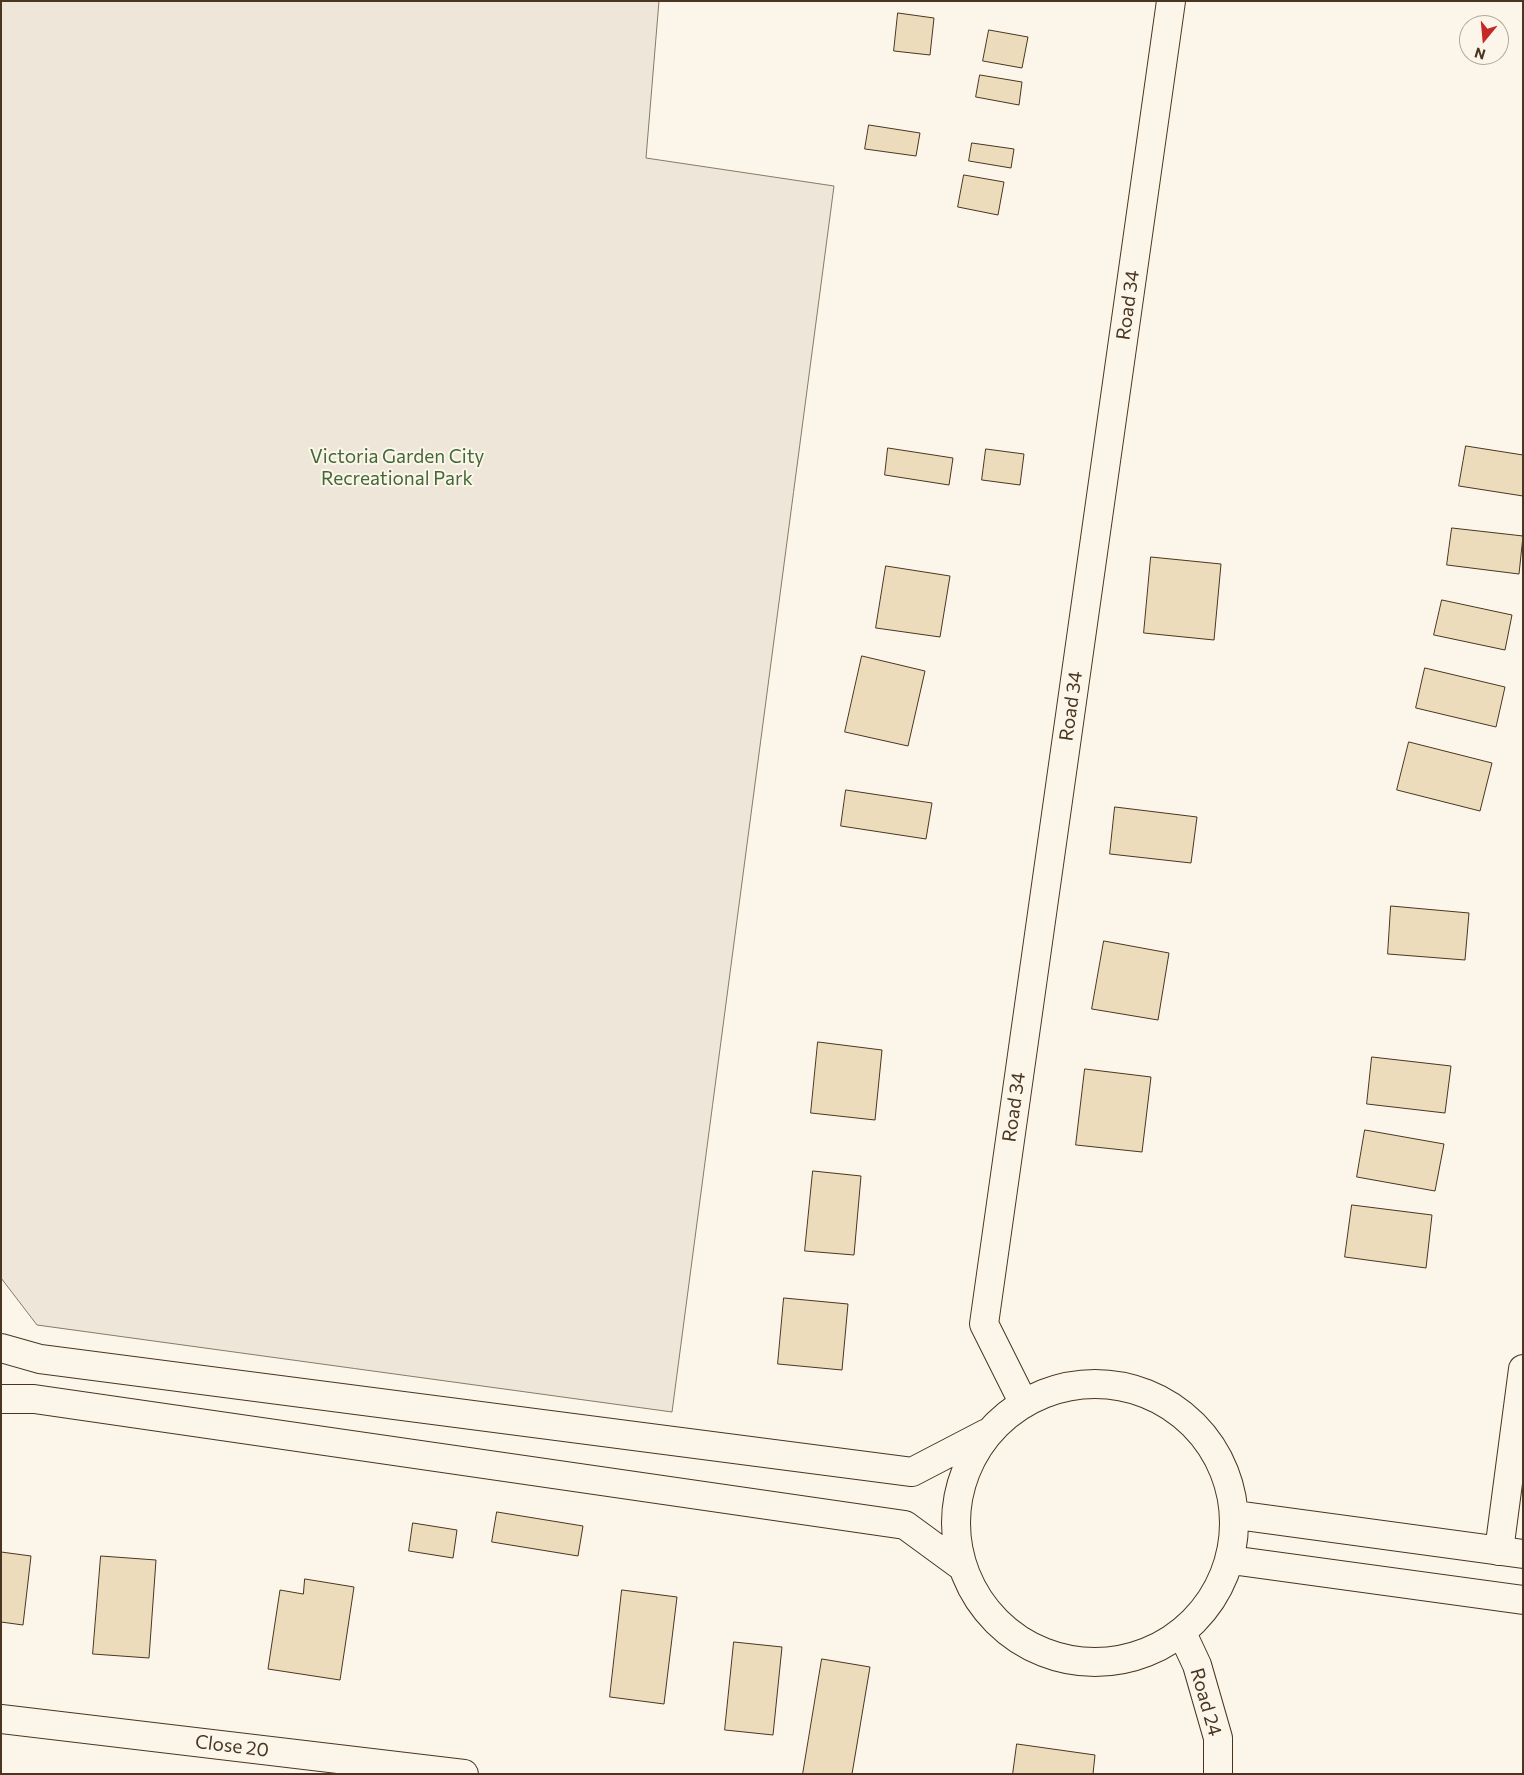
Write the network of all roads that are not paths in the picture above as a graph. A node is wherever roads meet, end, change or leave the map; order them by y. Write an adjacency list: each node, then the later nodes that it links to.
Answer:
1 (1171, 1): 5 (street, Road 34)
2 (1, 1348): 6 (street)
3 (1523, 1369): 8 (street)
4 (1, 1398): 10 (street)
5 (1023, 1402): 6 (street); 7 (street)
6 (987, 1433): 10 (street)
7 (1236, 1515): 8 (street); 9 (street)
8 (1511, 1553)
9 (1231, 1560): 11 (street); 12 (street)
10 (961, 1566): 12 (street)
11 (1523, 1600)
12 (1182, 1633): 15 (street, Road 24)
13 (1, 1719): 14 (street, Close 20)
14 (464, 1774)
15 (1218, 1774)

